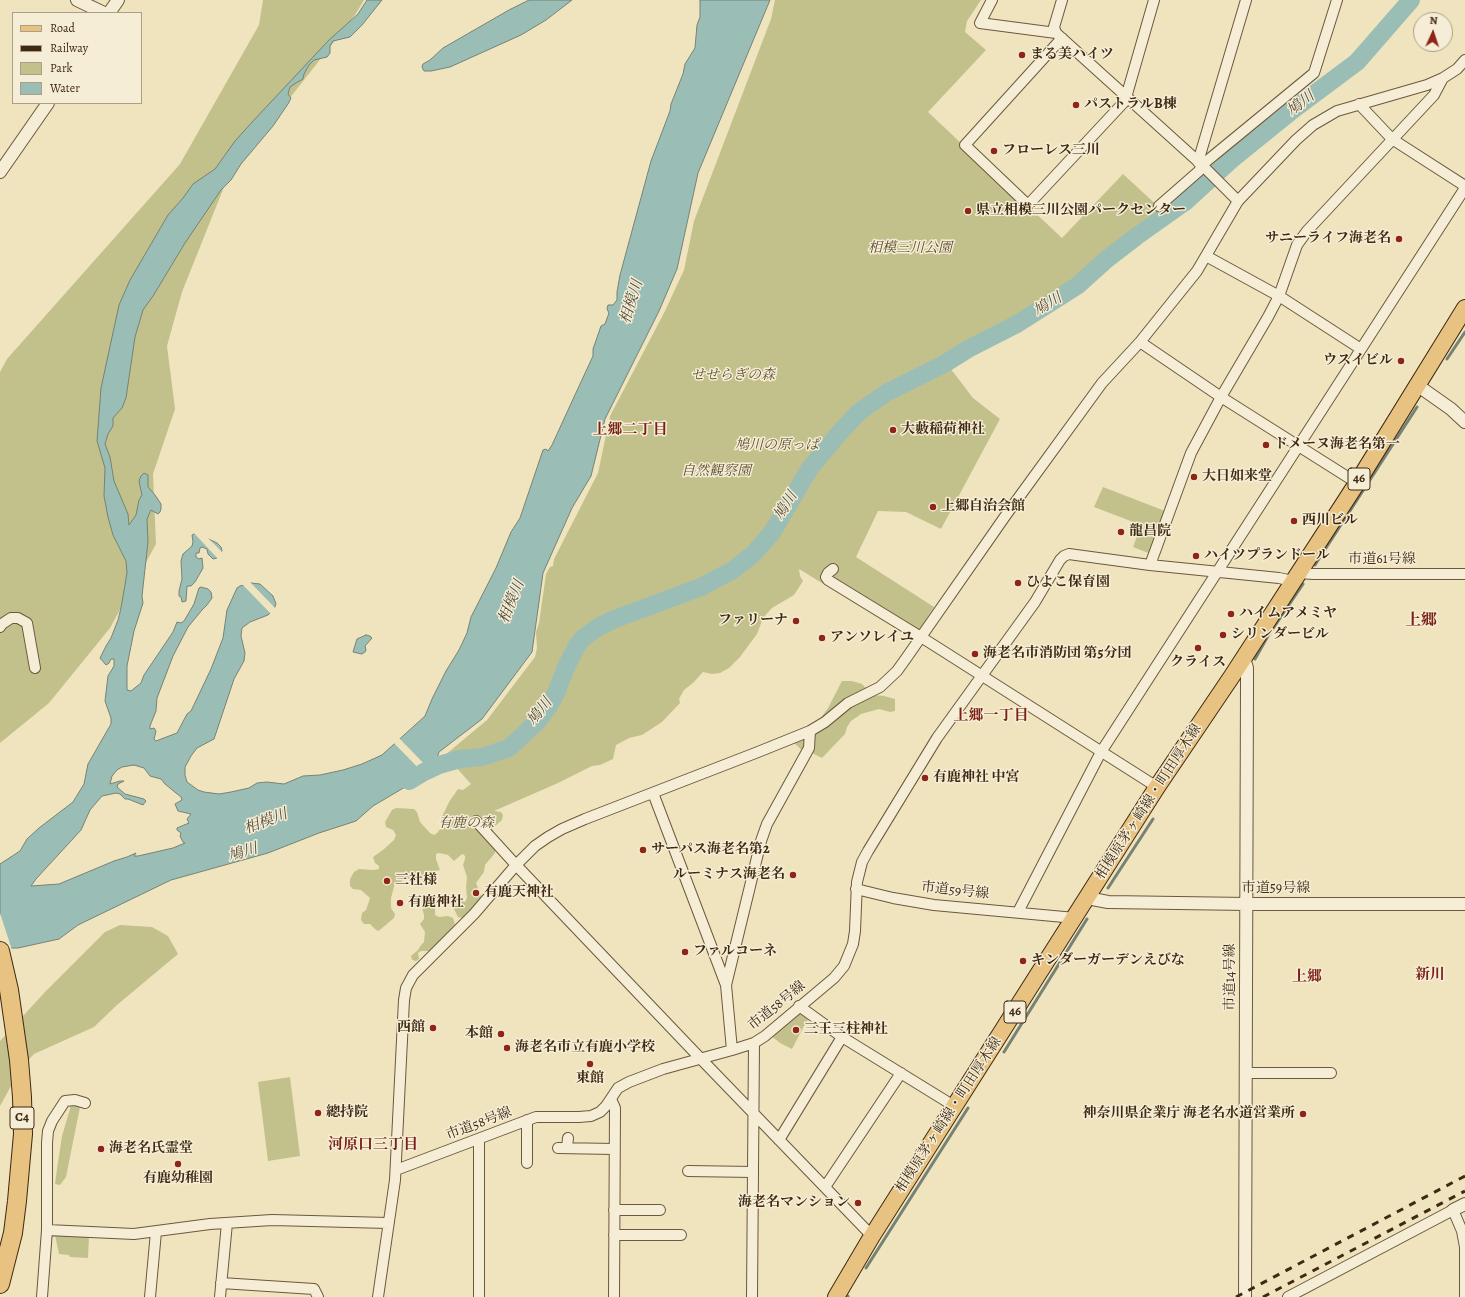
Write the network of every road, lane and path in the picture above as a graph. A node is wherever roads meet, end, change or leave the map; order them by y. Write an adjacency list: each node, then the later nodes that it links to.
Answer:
1 (77, 0): 8 (street)
2 (118, 0): 9 (street)
3 (992, 0): 10 (street)
4 (1062, 0): 10 (street)
5 (1154, 0): 13 (street)
6 (1246, 0): 17 (street)
7 (1337, 0): 17 (street)
8 (102, 12)
9 (110, 12)
10 (1059, 36): 13 (street); 13 (street)
11 (1465, 60): 12 (street)
12 (1443, 78): 15 (street); 16 (street)
13 (1126, 96): 17 (street)
14 (47, 104): 18 (street)
15 (1359, 104): 16 (street); 20 (street)
16 (1392, 139): 19 (street); 23 (street)
17 (1202, 165): 20 (street); 21 (street)
18 (0, 172)
19 (1465, 187): 26 (street)
20 (1238, 201): 22 (street)
21 (1159, 206)
22 (1206, 256): 23 (street); 25 (street)
23 (1278, 296): 26 (street); 28 (street)
24 (1465, 308): 27 (main road, 相模原茅ヶ崎線・町田厚木線 / 46)
25 (1140, 342): 28 (street); 38 (street)
26 (1361, 349): 30 (street)
27 (1418, 385): 29 (street); 31 (main road, 相模原茅ヶ崎線・町田厚木線 / 46)
28 (1221, 397): 30 (street); 32 (street)
29 (1465, 422)
30 (1299, 446): 31 (street); 34 (street)
31 (1357, 483): 36 (main road, 相模原茅ヶ崎線・町田厚木線 / 46)
32 (1150, 565): 34 (street, 市道61号線); 41 (street, 市道61号線)
33 (833, 569): 38 (street)
34 (1218, 572): 36 (street, 市道61号線); 43 (street)
35 (1465, 574): 36 (street, 市道61号線)
36 (1296, 577): 39 (main road, 相模原茅ヶ崎線・町田厚木線 / 46)
37 (0, 627): 40 (street)
38 (921, 637): 41 (street); 42 (street)
39 (1244, 658): 44 (main road, 相模原茅ヶ崎線・町田厚木線 / 46); 50 (street, 市道14号線)
40 (35, 668)
41 (982, 676): 43 (street); 48 (street, 市道58号線)
42 (810, 731): 45 (street); 55 (street)
43 (1101, 752): 44 (street); 52 (street)
44 (1157, 787): 49 (main road, 相模原茅ヶ崎線・町田厚木線 / 46)
45 (653, 793): 47 (street); 55 (street)
46 (476, 821): 47 (street)
47 (516, 865): 60 (street); 74 (street)
48 (856, 889): 52 (street, 市道59号線); 56 (street, 市道58号線)
49 (1087, 898): 50 (street, 市道59号線); 53 (main road, 相模原茅ヶ崎線・町田厚木線 / 46)
50 (1246, 904): 51 (street, 市道59号線); 62 (street, 市道14号線)
51 (1465, 904)
52 (1018, 912): 53 (street, 市道59号線)
53 (1075, 918): 66 (main road, 相模原茅ヶ崎線・町田厚木線 / 46)
54 (0, 951): 91 (highway, C4)
55 (726, 985): 59 (street)
56 (799, 1006): 57 (street); 58 (street, 市道58号線)
57 (842, 1037): 61 (street); 70 (street)
58 (754, 1042): 59 (street, 市道58号線); 67 (street)
59 (732, 1050): 60 (street, 市道58号線)
60 (701, 1058): 64 (street, 市道58号線); 67 (street)
61 (901, 1073): 66 (street); 77 (street)
62 (1246, 1073): 63 (street); 101 (street, 市道14号線)
63 (1331, 1073)
64 (611, 1099): 68 (street, 市道58号線); 72 (street)
65 (85, 1103): 84 (street)
66 (954, 1106): 88 (main road, 相模原茅ヶ崎線・町田厚木線 / 46)
67 (754, 1113): 70 (street); 76 (street)
68 (527, 1120): 69 (street, 市道58号線); 73 (street)
69 (479, 1139): 74 (street, 市道58号線); 97 (street)
70 (779, 1140): 77 (street)
71 (564, 1144): 72 (street)
72 (614, 1149): 79 (street)
73 (530, 1157)
74 (396, 1170): 83 (street)
75 (688, 1172): 76 (street)
76 (753, 1172): 99 (street)
77 (825, 1187): 88 (street)
78 (1465, 1204): 81 (street)
79 (614, 1210): 80 (street); 86 (street)
80 (660, 1210)
81 (1453, 1210): 89 (street); 102 (street)
82 (226, 1223): 83 (street); 85 (street); 90 (street)
83 (388, 1223): 96 (street)
84 (47, 1230): 85 (street); 92 (street)
85 (156, 1232): 93 (street)
86 (614, 1235): 87 (street); 98 (street)
87 (681, 1235)
88 (872, 1236): 100 (main road, 相模原茅ヶ崎線・町田厚木線 / 46)
89 (1465, 1248): 103 (street)
90 (221, 1283): 94 (street); 95 (street)
91 (0, 1284)
92 (42, 1297)
93 (150, 1297)
94 (220, 1297)
95 (318, 1297)
96 (378, 1297)
97 (479, 1297)
98 (614, 1297)
99 (752, 1297)
100 (836, 1297)
101 (1245, 1297)
102 (1288, 1297)
103 (1464, 1297)

